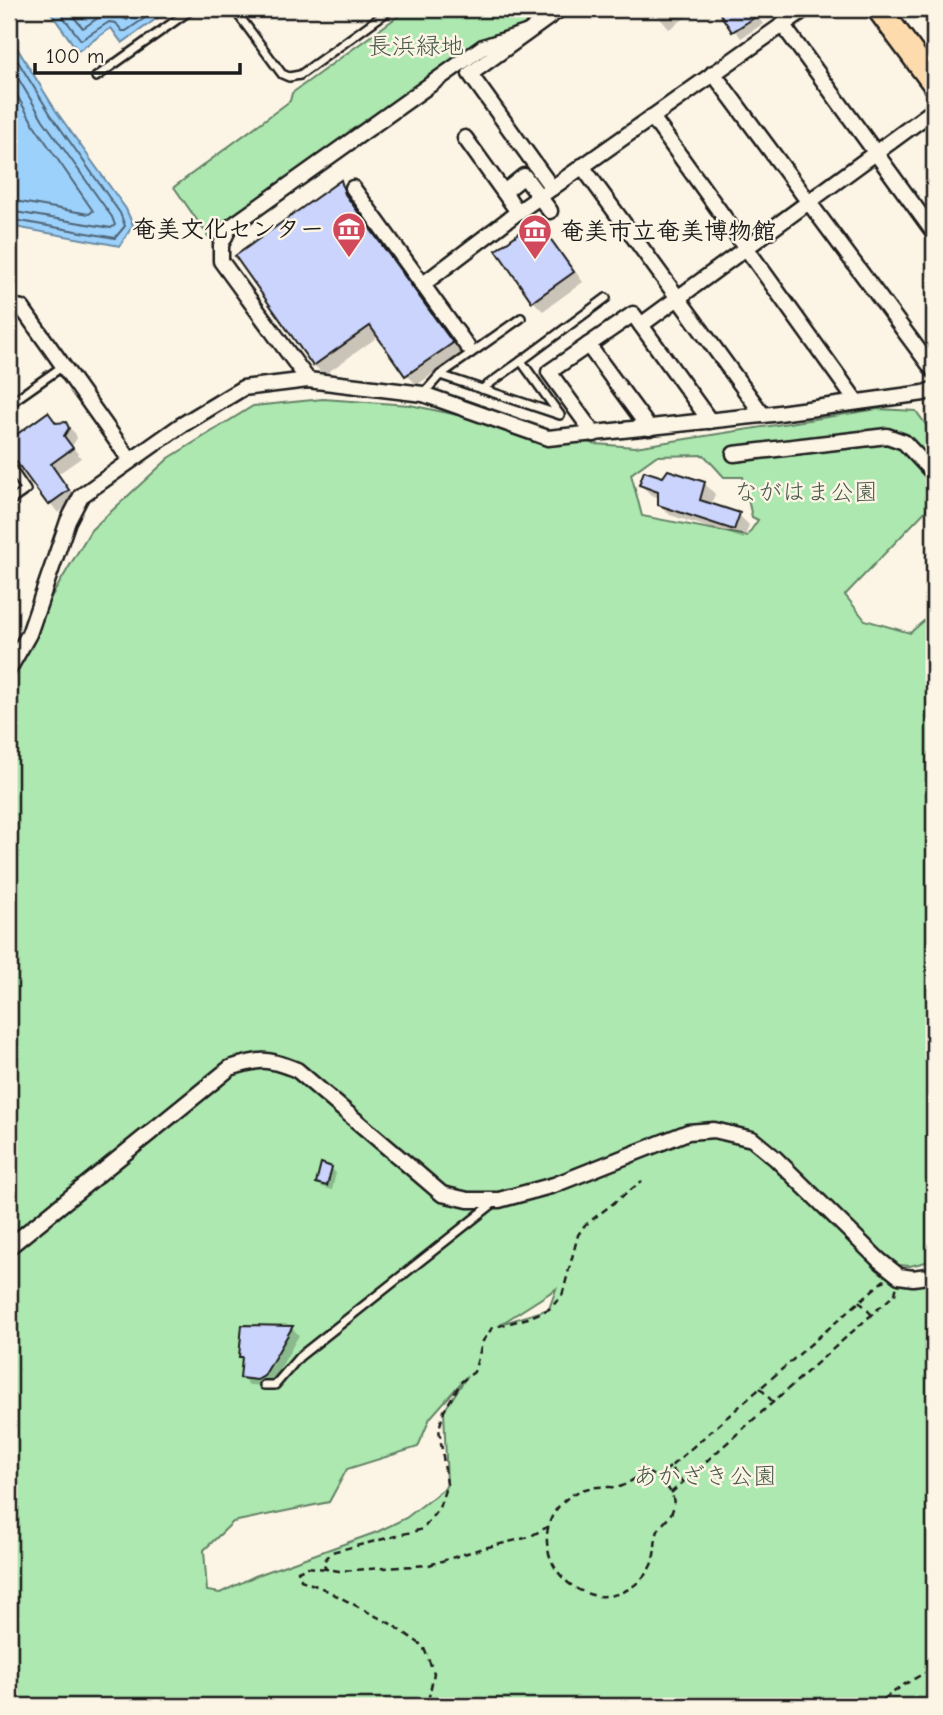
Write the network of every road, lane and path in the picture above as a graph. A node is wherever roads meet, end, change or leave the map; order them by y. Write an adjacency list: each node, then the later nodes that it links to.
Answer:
1 (192, 9): 10 (lane)
2 (234, 9): 3 (lane)
3 (389, 9)
4 (560, 9): 8 (street)
5 (804, 9): 7 (street)
6 (879, 9): 11 (main road)
7 (782, 24): 9 (street); 15 (street)
8 (526, 33): 18 (street); 38 (street)
9 (713, 73): 13 (street); 21 (street)
10 (96, 78)
11 (934, 83)
12 (934, 110): 15 (street)
13 (652, 117): 16 (street); 25 (street)
14 (465, 138): 19 (street)
15 (877, 154): 21 (street); 24 (street)
16 (582, 166): 18 (street); 28 (street)
17 (353, 188): 26 (street)
18 (552, 188): 20 (street)
19 (504, 192): 20 (street); 23 (street)
20 (539, 198): 22 (street); 23 (street)
21 (809, 203): 25 (street); 36 (street)
22 (550, 211)
23 (519, 212): 26 (street)
24 (934, 233)
25 (747, 248): 28 (street); 42 (street)
26 (422, 285): 33 (street)
27 (606, 298): 34 (lane)
28 (679, 299): 31 (street); 44 (street)
29 (9, 305): 35 (street)
30 (521, 318): 37 (lane)
31 (641, 325): 32 (street); 45 (street)
32 (588, 345): 46 (street); 47 (street)
33 (467, 346)
34 (521, 361): 39 (lane); 39 (lane)
35 (63, 366): 43 (lane); 49 (street)
36 (934, 371)
37 (440, 375): 39 (lane); 41 (lane)
38 (308, 380): 41 (street); 49 (street)
39 (482, 389)
40 (934, 389): 42 (street)
41 (423, 394): 47 (street)
42 (856, 401): 44 (street)
43 (9, 404)
44 (763, 415): 45 (street)
45 (710, 421): 46 (street)
46 (649, 428): 47 (street)
47 (594, 434)
48 (734, 454): 51 (street)
49 (130, 460): 53 (street)
50 (9, 465): 52 (lane)
51 (934, 474)
52 (9, 502)
53 (9, 669)
54 (642, 1181): 69 (path)
55 (499, 1200): 56 (street); 58 (street); 61 (lane)
56 (9, 1247)
57 (934, 1275): 58 (street)
58 (899, 1276): 59 (path); 60 (path)
59 (859, 1301): 60 (path); 62 (path)
60 (872, 1315): 63 (path)
61 (264, 1385)
62 (760, 1388): 63 (path); 64 (path)
63 (773, 1402): 66 (path)
64 (670, 1467): 65 (path); 66 (path)
65 (657, 1478): 67 (path); 68 (path)
66 (683, 1482): 67 (path)
67 (671, 1493): 68 (path)
68 (549, 1526): 69 (path)
69 (326, 1569): 71 (path)
70 (934, 1661): 72 (path)
71 (427, 1706)
72 (874, 1706)

